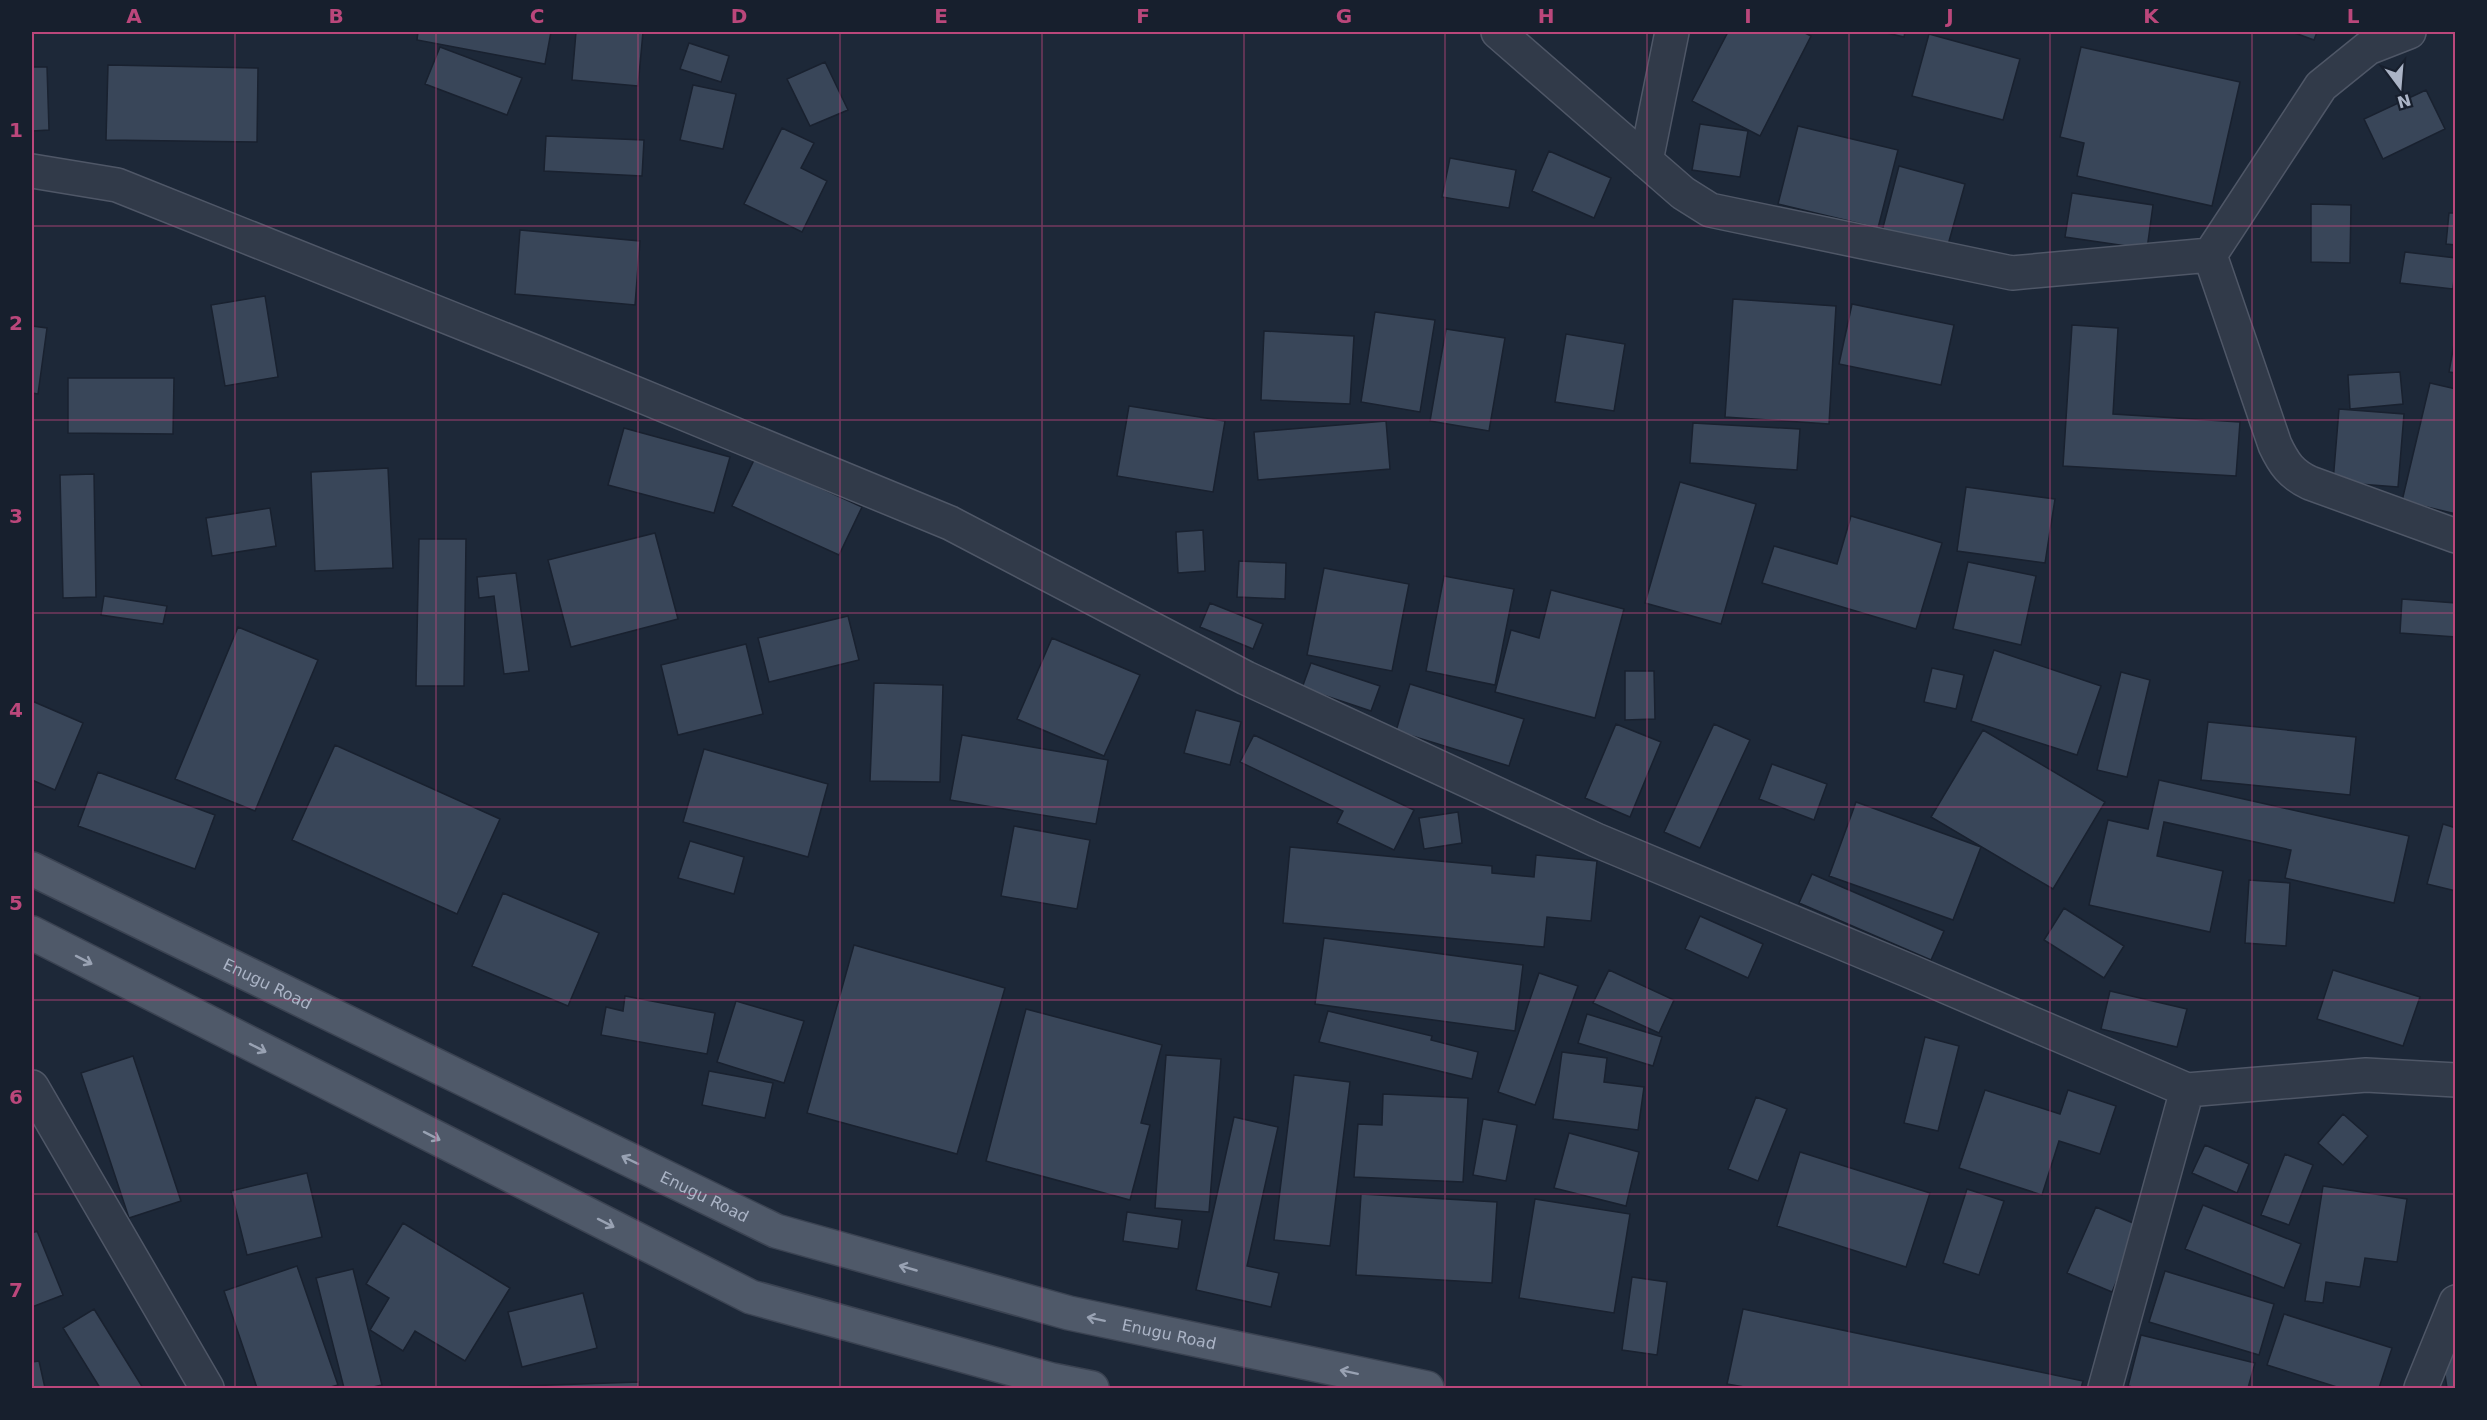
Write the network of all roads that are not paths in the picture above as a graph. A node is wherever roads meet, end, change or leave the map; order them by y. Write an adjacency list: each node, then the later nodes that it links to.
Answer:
1 (1498, 32): 4 (street)
2 (1672, 32): 4 (street)
3 (2409, 32): 6 (street)
4 (1646, 161): 6 (street)
5 (32, 171): 12 (street)
6 (2210, 255): 7 (street)
7 (2456, 536)
8 (32, 868): 14 (main road, Enugu Road, one-way to 8)
9 (32, 933): 16 (main road, one-way to 16)
10 (2456, 1080): 12 (street)
11 (32, 1087): 15 (street)
12 (2187, 1090): 17 (street)
13 (2456, 1302): 18 (street)
14 (1408, 1387)
15 (207, 1389)
16 (1092, 1389)
17 (2104, 1389)
18 (2421, 1389)

